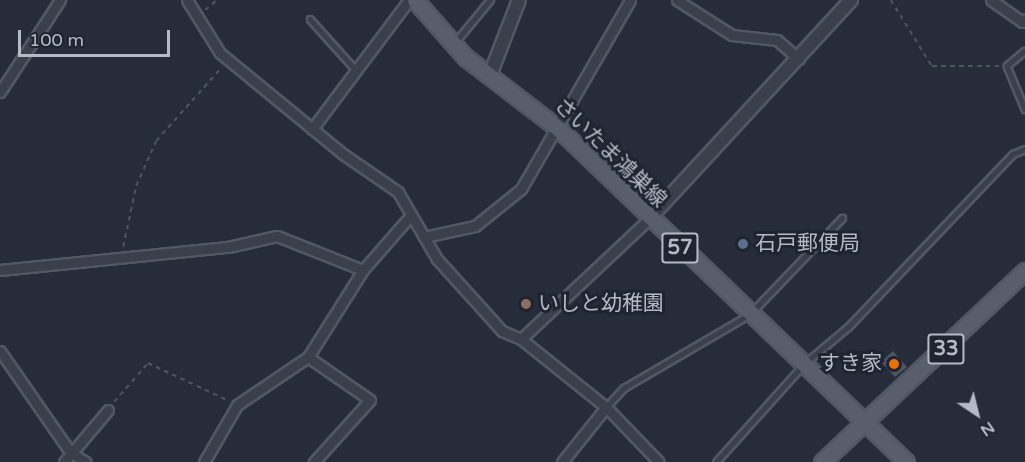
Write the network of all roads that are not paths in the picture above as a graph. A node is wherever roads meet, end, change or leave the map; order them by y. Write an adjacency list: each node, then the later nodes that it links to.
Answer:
1 (60, 0): 18 (street)
2 (188, 0): 20 (street)
3 (409, 0): 16 (street)
4 (415, 0): 17 (main road, さいたま鴻巣線 / 57)
5 (490, 0): 13 (lane)
6 (519, 0): 17 (street)
7 (630, 0): 21 (street)
8 (677, 0): 15 (street)
9 (851, 0): 15 (street)
10 (991, 0): 12 (street)
11 (310, 19): 16 (lane)
12 (1024, 22)
13 (457, 40)
14 (1025, 51): 19 (lane)
15 (800, 59): 25 (street)
16 (356, 70): 20 (street)
17 (490, 75): 21 (main road, さいたま鴻巣線 / 57)
18 (0, 92)
19 (1025, 109)
20 (312, 129): 23 (street)
21 (559, 129): 25 (main road, さいたま鴻巣線 / 57); 26 (street)
22 (1025, 148): 34 (lane)
23 (411, 215): 26 (street); 28 (street)
24 (842, 218): 30 (lane)
25 (649, 219): 30 (main road, さいたま鴻巣線 / 57); 31 (street)
26 (424, 237): 31 (street)
27 (0, 270): 28 (street)
28 (363, 270): 33 (street)
29 (1025, 272): 37 (main road, 33)
30 (750, 314): 34 (main road, さいたま鴻巣線 / 57); 35 (lane)
31 (521, 339): 35 (street)
32 (0, 351): 38 (street)
33 (308, 357): 41 (street); 42 (street)
34 (804, 364): 37 (main road, さいたま鴻巣線 / 57); 45 (lane)
35 (606, 407): 43 (street); 44 (street)
36 (108, 410): 38 (street)
37 (867, 425): 46 (main road, 33); 47 (main road, 33); 48 (main road, さいたま鴻巣線 / 57)
38 (71, 453): 39 (street); 40 (street)
39 (64, 462)
40 (86, 462)
41 (204, 462)
42 (314, 462)
43 (562, 462)
44 (659, 462)
45 (716, 462)
46 (822, 462)
47 (838, 462)
48 (906, 462)

